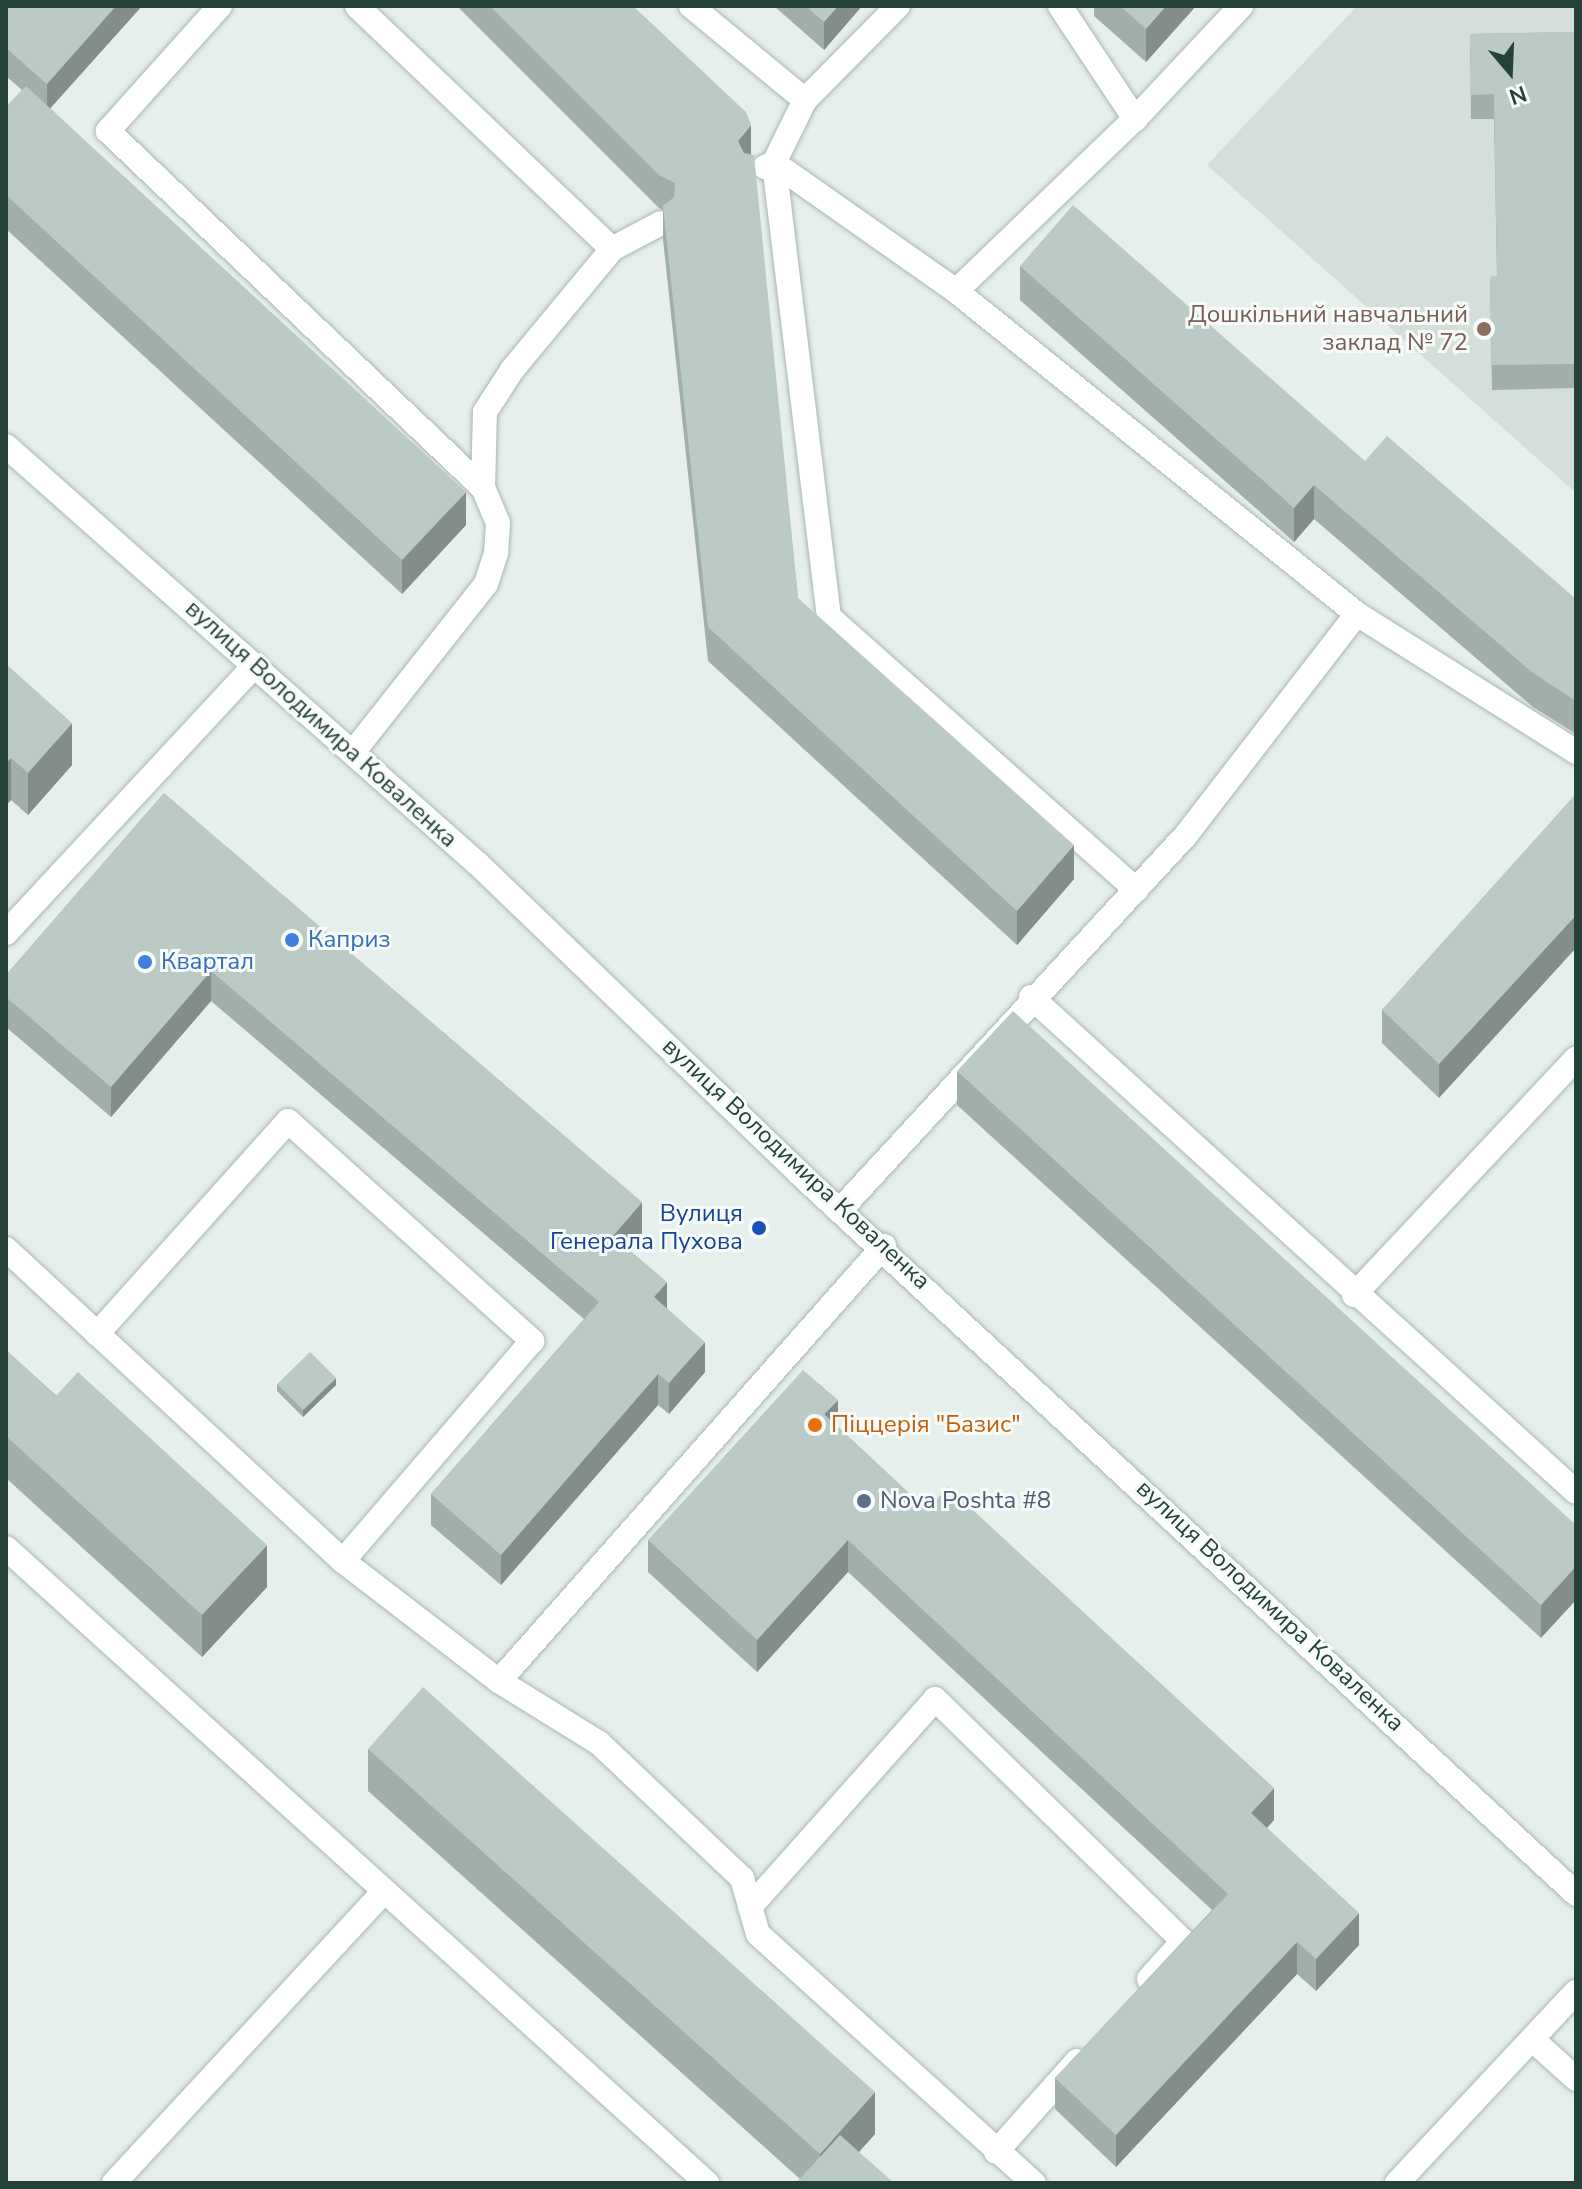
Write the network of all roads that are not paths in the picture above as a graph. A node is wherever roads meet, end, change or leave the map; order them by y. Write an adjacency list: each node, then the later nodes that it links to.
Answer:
1 (220, 6): 14 (street)
2 (357, 6): 11 (street)
3 (691, 6): 7 (street)
4 (898, 6): 7 (street)
5 (1060, 6): 8 (street)
6 (1241, 6): 8 (street)
7 (805, 100): 9 (street)
8 (1135, 119): 12 (street)
9 (763, 168): 12 (street); 19 (street)
10 (661, 223): 11 (street)
11 (612, 249): 14 (street)
12 (956, 291): 15 (street)
13 (6, 446): 16 (street, вулиця Володимира Коваленка)
14 (483, 488): 17 (street)
15 (1357, 614): 18 (street); 19 (street)
16 (255, 665): 17 (street, вулиця Володимира Коваленка); 20 (street)
17 (354, 751): 23 (street, вулиця Володимира Коваленка)
18 (1576, 752)
19 (1136, 890): 21 (street)
20 (6, 933)
21 (1031, 997): 23 (street); 26 (street)
22 (1576, 1059): 26 (street)
23 (841, 1209): 24 (street, вулиця Володимира Коваленка)
24 (884, 1246): 31 (street); 33 (street, вулиця Володимира Коваленка)
25 (6, 1249): 27 (street)
26 (1354, 1295): 28 (street)
27 (97, 1334): 30 (street); 30 (street)
28 (1576, 1492)
29 (6, 1548): 32 (street)
30 (343, 1561): 31 (street)
31 (499, 1681): 34 (street)
32 (384, 1891): 41 (street); 42 (street)
33 (1576, 1894)
34 (750, 1907): 36 (street); 40 (street)
35 (1576, 1992): 37 (street)
36 (1131, 1999)
37 (1534, 2041): 39 (street); 44 (street)
38 (1089, 2046): 40 (street)
39 (1576, 2079)
40 (996, 2152): 43 (street)
41 (122, 2180)
42 (707, 2183)
43 (1034, 2183)
44 (1397, 2183)

